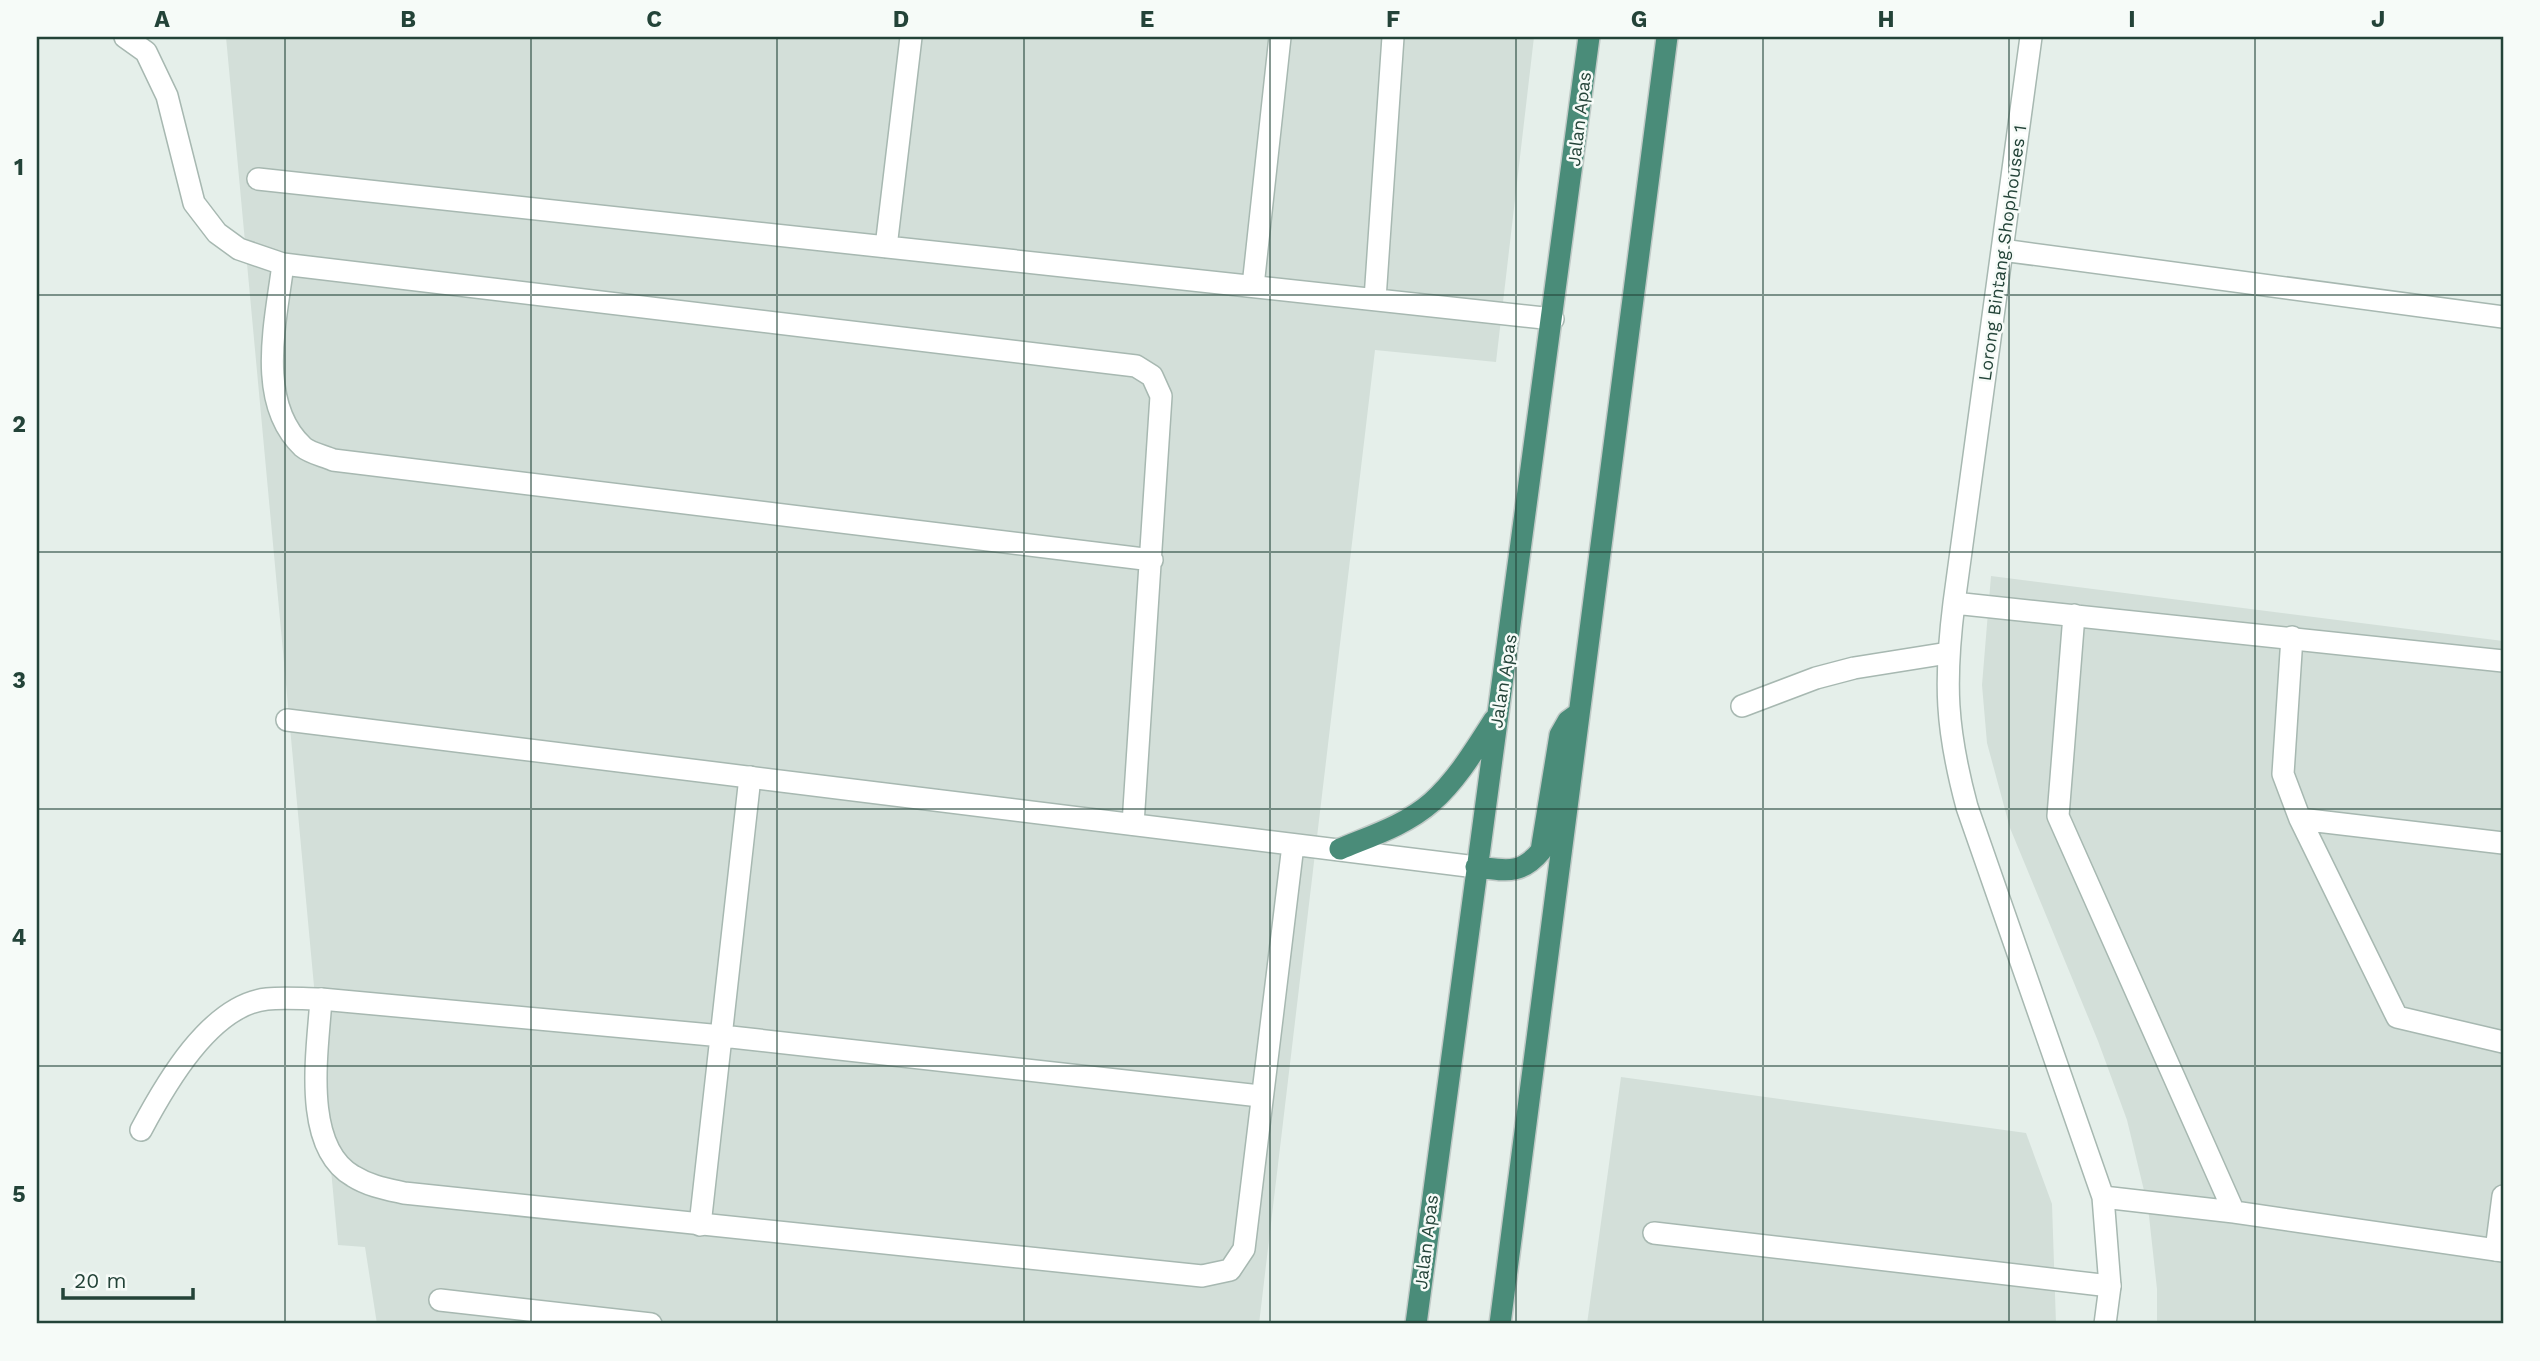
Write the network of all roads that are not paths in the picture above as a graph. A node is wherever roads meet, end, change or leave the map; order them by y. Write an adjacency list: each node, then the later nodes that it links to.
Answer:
1 (125, 37): 11 (street)
2 (911, 37): 9 (street)
3 (1280, 37): 12 (street)
4 (1393, 37): 13 (street)
5 (1589, 37): 15 (highway, Jalan Apas)
6 (1667, 37): 23 (highway)
7 (2031, 37): 10 (street, Lorong Bintang Shophouses 1)
8 (258, 179): 9 (street)
9 (886, 247): 12 (street)
10 (2002, 250): 14 (street); 17 (street, Lorong Bintang Shophouses 1)
11 (283, 264): 16 (street); 16 (street)
12 (1253, 286): 13 (street)
13 (1375, 299): 15 (street)
14 (2503, 317)
15 (1553, 319): 24 (highway, Jalan Apas)
16 (1152, 559): 28 (street)
17 (1954, 603): 18 (street); 20 (street, Lorong Bintang Shophouses 1)
18 (2074, 615): 19 (street); 40 (street)
19 (2292, 637): 21 (street); 27 (street)
20 (1948, 653): 22 (street); 39 (street, Lorong Bintang Shophouses 1)
21 (2503, 661)
22 (1742, 706)
23 (1579, 713): 32 (highway); 48 (highway)
24 (1498, 715): 31 (highway); 32 (highway, Jalan Apas)
25 (287, 720): 26 (street)
26 (750, 776): 28 (street); 34 (street)
27 (2300, 820): 29 (street); 35 (street)
28 (1133, 824): 30 (street)
29 (2503, 843)
30 (1293, 845): 31 (street); 36 (street)
31 (1340, 849): 32 (street)
32 (1476, 867): 47 (highway, Jalan Apas)
33 (321, 999): 34 (street); 37 (street); 41 (street)
34 (722, 1036): 36 (street); 41 (street)
35 (2503, 1042)
36 (1260, 1096): 41 (street)
37 (141, 1130)
38 (2503, 1196): 43 (street)
39 (2103, 1197): 40 (street); 44 (street, Lorong Bintang Shophouses 1)
40 (2235, 1212): 43 (street)
41 (700, 1226)
42 (1654, 1233): 44 (street)
43 (2500, 1251)
44 (2109, 1286): 49 (street, Lorong Bintang Shophouses 1)
45 (440, 1300): 46 (street)
46 (651, 1324)
47 (1416, 1324)
48 (1500, 1324)
49 (2105, 1324)

